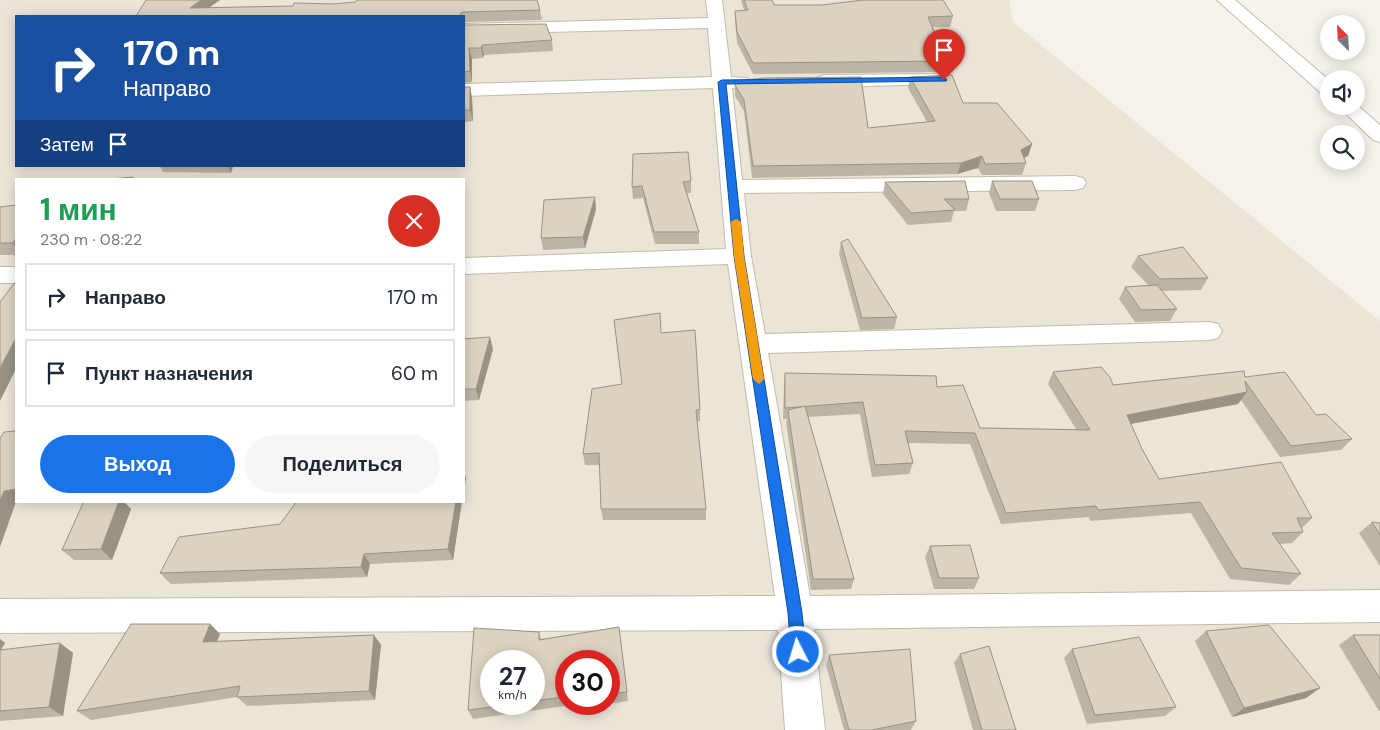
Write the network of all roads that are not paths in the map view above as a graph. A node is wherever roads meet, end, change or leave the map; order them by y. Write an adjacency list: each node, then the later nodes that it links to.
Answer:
1 (1225, 0): 8 (street)
2 (715, 11): 3 (street); 6 (street)
3 (465, 29)
4 (944, 80): 5 (street)
5 (809, 81)
6 (722, 82): 7 (street); 9 (street); 13 (street)
7 (760, 82)
8 (1320, 82)
9 (465, 90)
10 (1357, 115): 11 (street)
11 (1380, 136)
12 (1075, 183): 13 (street)
13 (733, 187): 14 (street)
14 (739, 256): 15 (street); 19 (street)
15 (465, 266)
16 (0, 275): 17 (street)
17 (15, 275)
18 (1209, 331): 19 (street)
19 (753, 344): 21 (street)
20 (1380, 606): 21 (street)
21 (795, 613): 22 (street); 23 (street)
22 (0, 616)
23 (805, 730)

